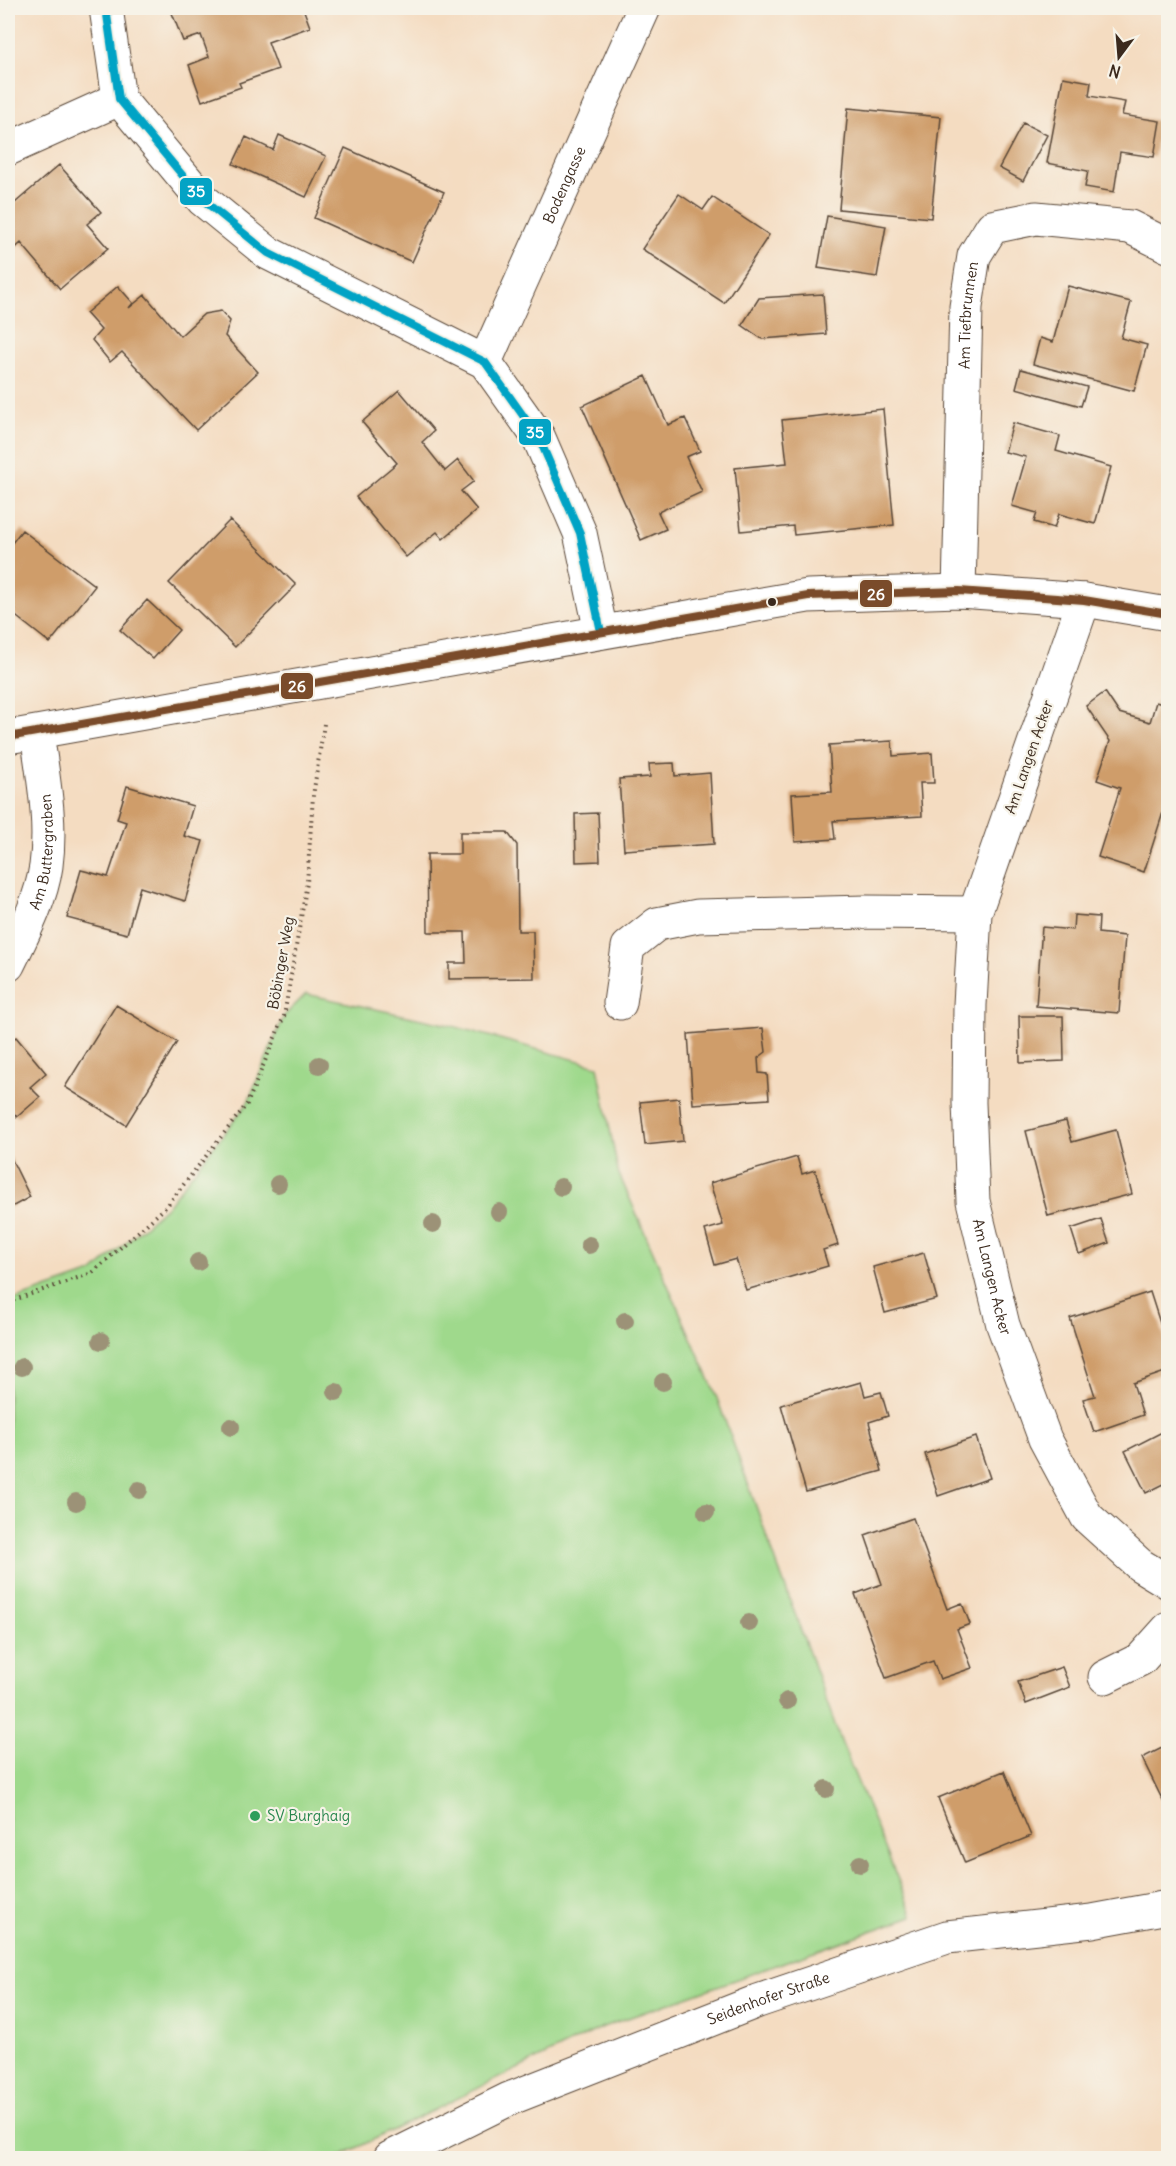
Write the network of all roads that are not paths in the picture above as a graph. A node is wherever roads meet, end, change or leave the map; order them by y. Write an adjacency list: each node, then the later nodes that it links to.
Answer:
1 (106, 8): 3 (street)
2 (644, 8): 6 (street, Bodengasse)
3 (119, 99): 4 (street); 6 (street)
4 (8, 149)
5 (1168, 246): 7 (street, Am Tiefbrunnen)
6 (485, 362): 10 (street)
7 (959, 591): 8 (street); 10 (street)
8 (1084, 600): 9 (street); 12 (street, Am Langen Acker)
9 (1168, 614)
10 (601, 633): 11 (street)
11 (22, 735): 13 (street, Am Buttergraben)
12 (975, 913): 14 (street); 15 (street, Am Langen Acker)
13 (8, 965)
14 (620, 1003)
15 (1168, 1582)
16 (1168, 1629): 17 (street)
17 (1105, 1677)
18 (1168, 1907): 19 (street, Seidenhofer Straße)
19 (390, 2158)

